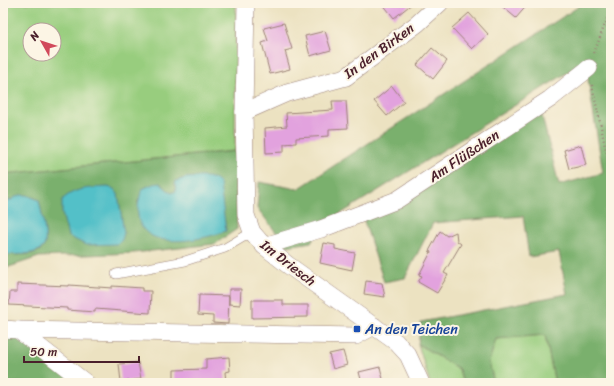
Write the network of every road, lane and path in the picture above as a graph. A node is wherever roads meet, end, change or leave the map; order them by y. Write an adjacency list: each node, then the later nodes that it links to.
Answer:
1 (246, 3): 5 (street, Im Driesch)
2 (440, 3): 5 (street, In den Birken)
3 (608, 3): 4 (path)
4 (589, 68): 6 (path); 8 (street, Am Flüßchen)
5 (244, 112): 7 (street, Im Driesch)
6 (611, 174)
7 (252, 232): 8 (street, Im Driesch); 9 (lane)
8 (264, 246): 10 (street, Im Driesch)
9 (116, 274)
10 (374, 326): 11 (street); 13 (street, Im Driesch)
11 (11, 330): 12 (street)
12 (86, 383)
13 (421, 383)

